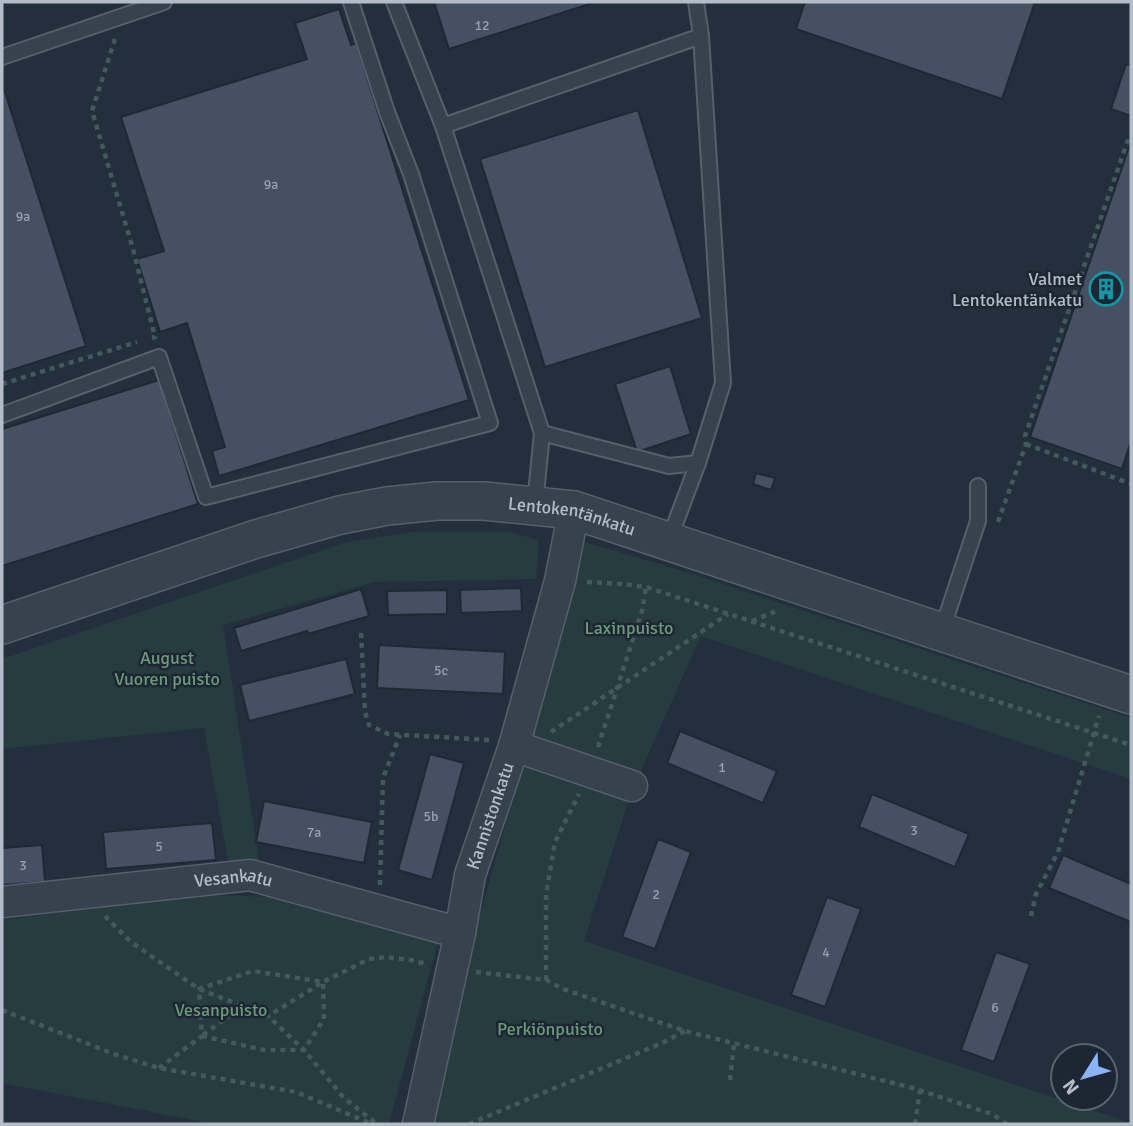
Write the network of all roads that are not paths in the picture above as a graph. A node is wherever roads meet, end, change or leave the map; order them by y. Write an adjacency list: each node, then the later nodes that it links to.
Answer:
1 (164, 2): 6 (lane)
2 (351, 2): 8 (lane)
3 (394, 2): 7 (lane)
4 (696, 2): 5 (lane)
5 (701, 36): 7 (lane); 10 (lane)
6 (2, 57)
7 (443, 126): 9 (lane)
8 (2, 415)
9 (542, 433): 10 (lane); 12 (lane)
10 (698, 463): 14 (lane)
11 (978, 486): 16 (lane)
12 (535, 506): 13 (street, Lentokentänkatu); 15 (street, Lentokentänkatu)
13 (574, 510): 14 (street, Lentokentänkatu); 18 (street, Kannistonkatu)
14 (668, 541): 16 (street, Lentokentänkatu)
15 (2, 625)
16 (941, 632): 17 (street, Lentokentänkatu)
17 (1131, 695)
18 (519, 746): 19 (street); 21 (street, Kannistonkatu)
19 (632, 786)
20 (2, 902): 21 (street, Vesankatu)
21 (460, 933): 22 (street, Kannistonkatu)
22 (418, 1124)

